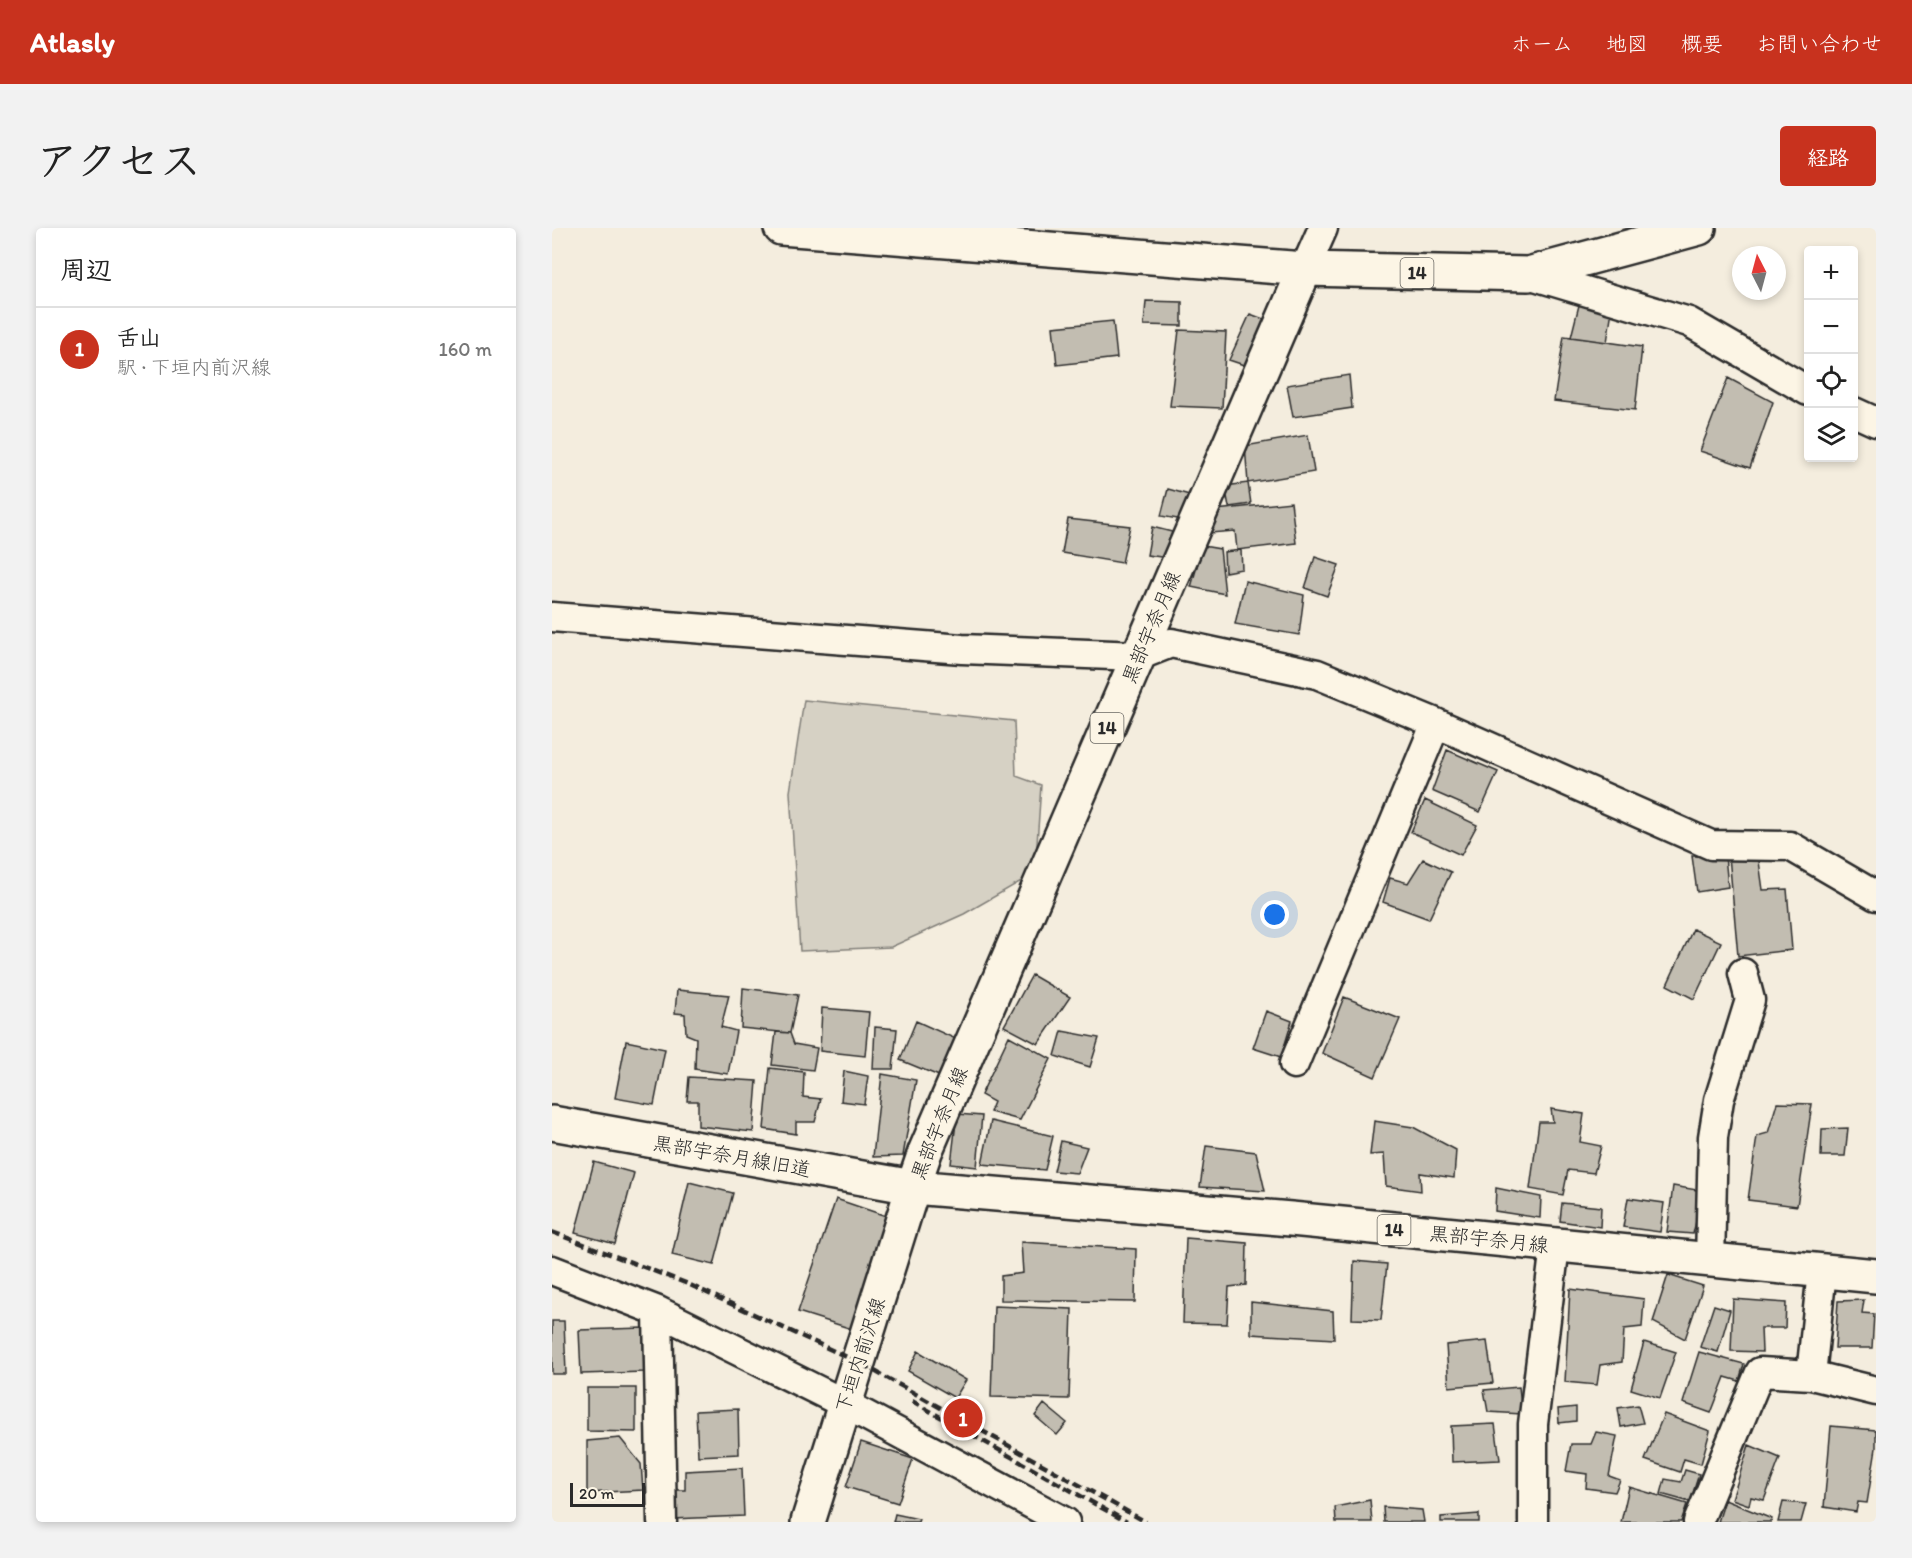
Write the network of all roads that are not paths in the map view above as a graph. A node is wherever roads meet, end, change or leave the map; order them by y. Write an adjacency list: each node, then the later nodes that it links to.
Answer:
1 (781, 228): 4 (main road, 14)
2 (1323, 228): 4 (street)
3 (1699, 228): 5 (main road, 14)
4 (1305, 269): 5 (main road, 14); 10 (main road, 黒部宇奈月線 / 14)
5 (1528, 274): 6 (street)
6 (1804, 388)
7 (1858, 414): 8 (street)
8 (1876, 422)
9 (552, 617): 10 (street)
10 (1138, 656): 11 (street); 16 (main road, 黒部宇奈月線 / 14)
11 (1436, 723): 12 (street); 14 (street)
12 (1876, 896)
13 (1743, 973): 18 (street)
14 (1294, 1064)
15 (552, 1123): 16 (main road, 黒部宇奈月線旧道)
16 (913, 1187): 17 (main road, 黒部宇奈月線 / 14); 25 (main road, 下垣内前沢線)
17 (1556, 1245): 18 (main road, 黒部宇奈月線 / 14); 29 (street)
18 (1710, 1261): 20 (main road, 黒部宇奈月線 / 14)
19 (552, 1270): 22 (street)
20 (1822, 1271): 21 (main road, 黒部宇奈月線 / 14); 23 (street)
21 (1876, 1276)
22 (658, 1311): 25 (street); 26 (street)
23 (1811, 1375): 24 (street); 30 (street)
24 (1876, 1391)
25 (843, 1403): 27 (main road, 下垣内前沢線); 28 (street)
26 (662, 1522)
27 (808, 1522)
28 (1065, 1522)
29 (1533, 1522)
30 (1698, 1522)

